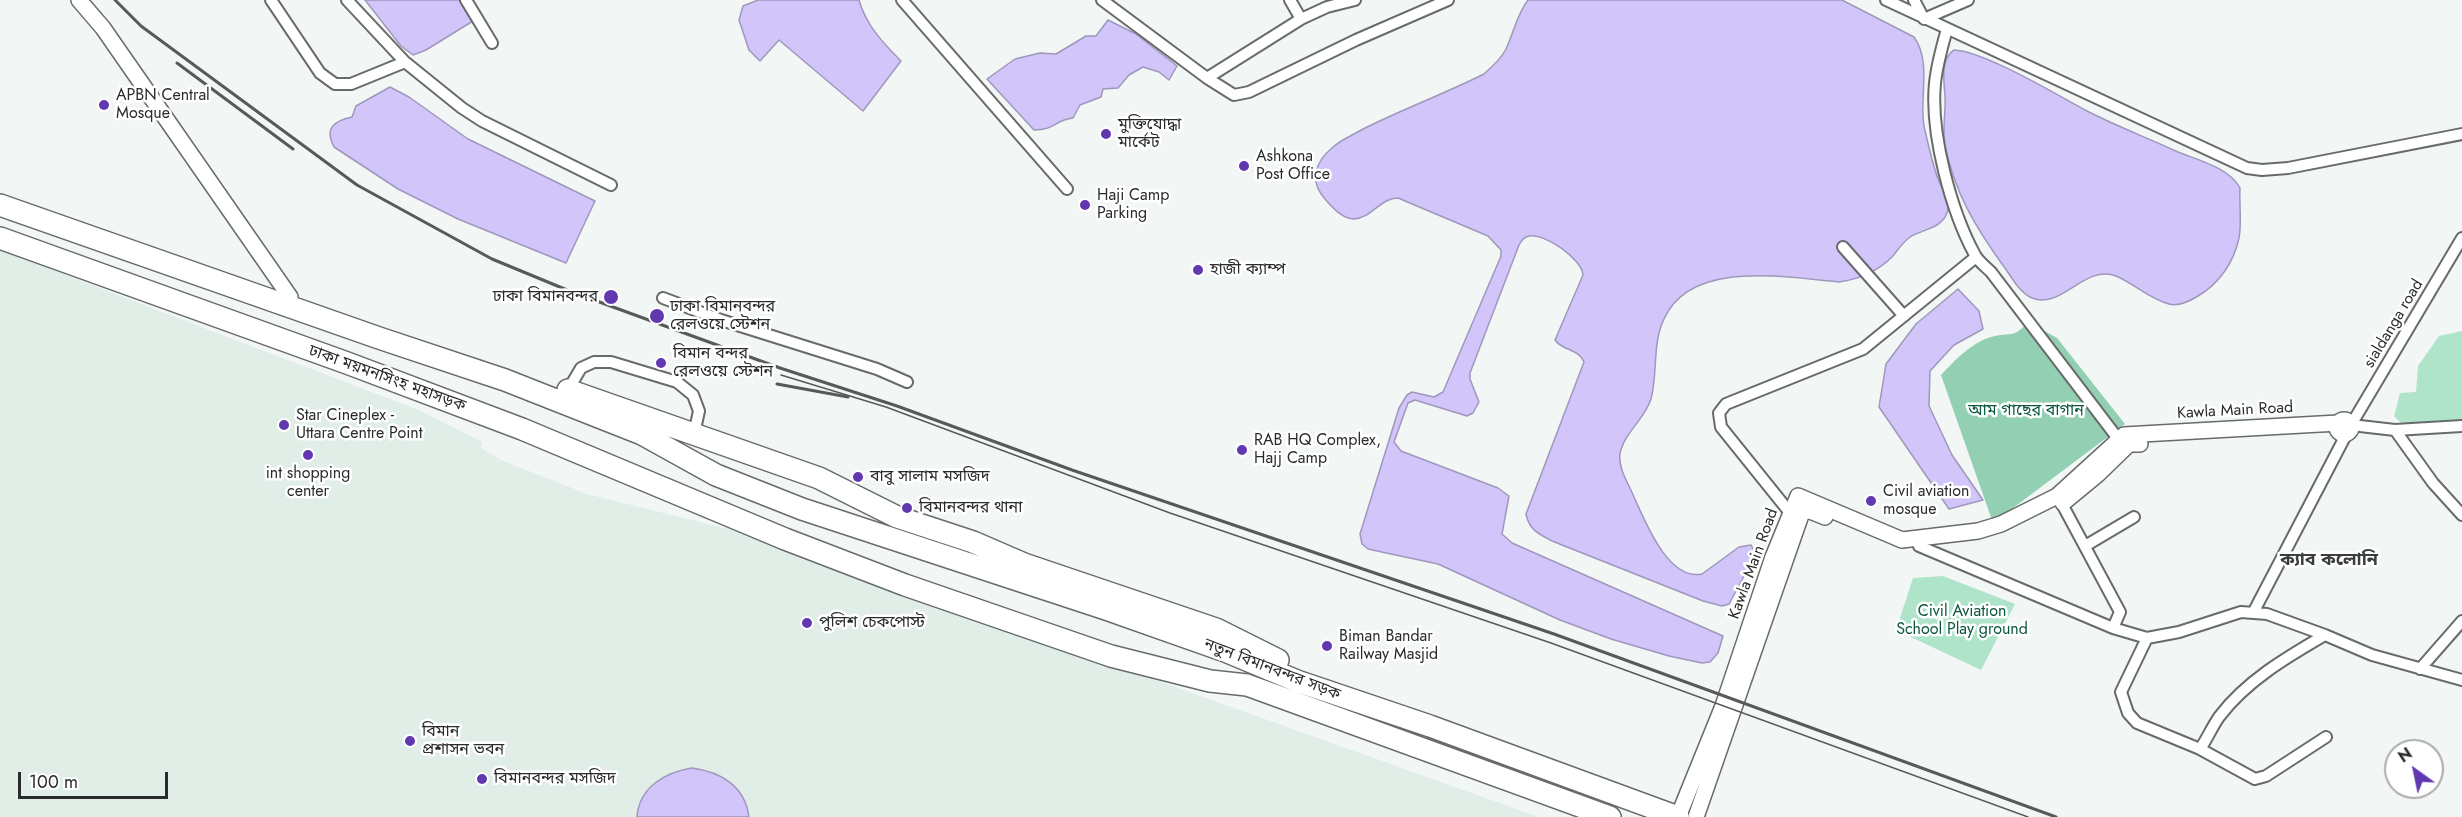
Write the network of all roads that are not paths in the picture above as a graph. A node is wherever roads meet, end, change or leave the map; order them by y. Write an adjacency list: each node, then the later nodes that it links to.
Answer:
1 (79, 0): 28 (street)
2 (271, 0): 17 (street)
3 (347, 0): 17 (street)
4 (466, 0): 16 (street)
5 (902, 0): 21 (street)
6 (1102, 0): 18 (street)
7 (1290, 0): 13 (street)
8 (1355, 0): 13 (street)
9 (1448, 0): 18 (street)
10 (1886, 0): 14 (street)
11 (1914, 0): 14 (street)
12 (1968, 0): 14 (street)
13 (1301, 19): 18 (street)
14 (1924, 19): 15 (street)
15 (1947, 29): 19 (street); 26 (street)
16 (492, 43)
17 (405, 62): 20 (street)
18 (1207, 78)
19 (2462, 134)
20 (611, 185)
21 (1067, 189)
22 (0, 205): 27 (highway)
23 (0, 238): 44 (highway, ঢাকা ময়মনসিংহ মহাসড়ক)
24 (2462, 238): 34 (street, sialdanga road)
25 (1843, 247): 30 (street)
26 (1976, 257): 30 (street); 37 (street)
27 (253, 294): 28 (highway, নতুন বিমানবন্দর সড়ক); 56 (highway, নতুন বিমানবন্দর সড়ক)
28 (290, 297): 32 (highway, নতুন বিমানবন্দর সড়ক)
29 (663, 298): 31 (street)
30 (1904, 316): 39 (street)
31 (907, 382)
32 (568, 390): 36 (highway, নতুন বিমানবন্দর সড়ক); 36 (street)
33 (2462, 426): 35 (street)
34 (2344, 429): 35 (street); 37 (street, Kawla Main Road); 38 (street, Kawla Main Road); 45 (street, sialdanga road)
35 (2395, 430): 40 (street)
36 (694, 434): 51 (highway, নতুন বিমানবন্দর সড়ক)
37 (2119, 440): 39 (street, Kawla Main Road)
38 (2062, 504): 42 (street, Kawla Main Road); 43 (street)
39 (1791, 514): 56 (street, Kawla Main Road)
40 (2462, 515)
41 (2134, 518): 43 (street)
42 (1919, 546): 47 (street); 57 (street, Kawla Main Road)
43 (2085, 546): 47 (street)
44 (905, 585): 55 (highway, নতুন বিমানবন্দর সড়ক)
45 (2253, 613): 48 (street); 49 (street)
46 (2462, 621): 50 (street)
47 (2114, 628): 49 (street)
48 (2325, 635): 50 (street); 54 (street)
49 (2147, 638): 54 (street)
50 (2420, 669): 52 (street)
51 (1311, 678)
52 (2462, 680)
53 (2326, 737): 54 (street)
54 (2218, 759)
55 (1610, 817)
56 (1678, 817)
57 (1696, 817)

